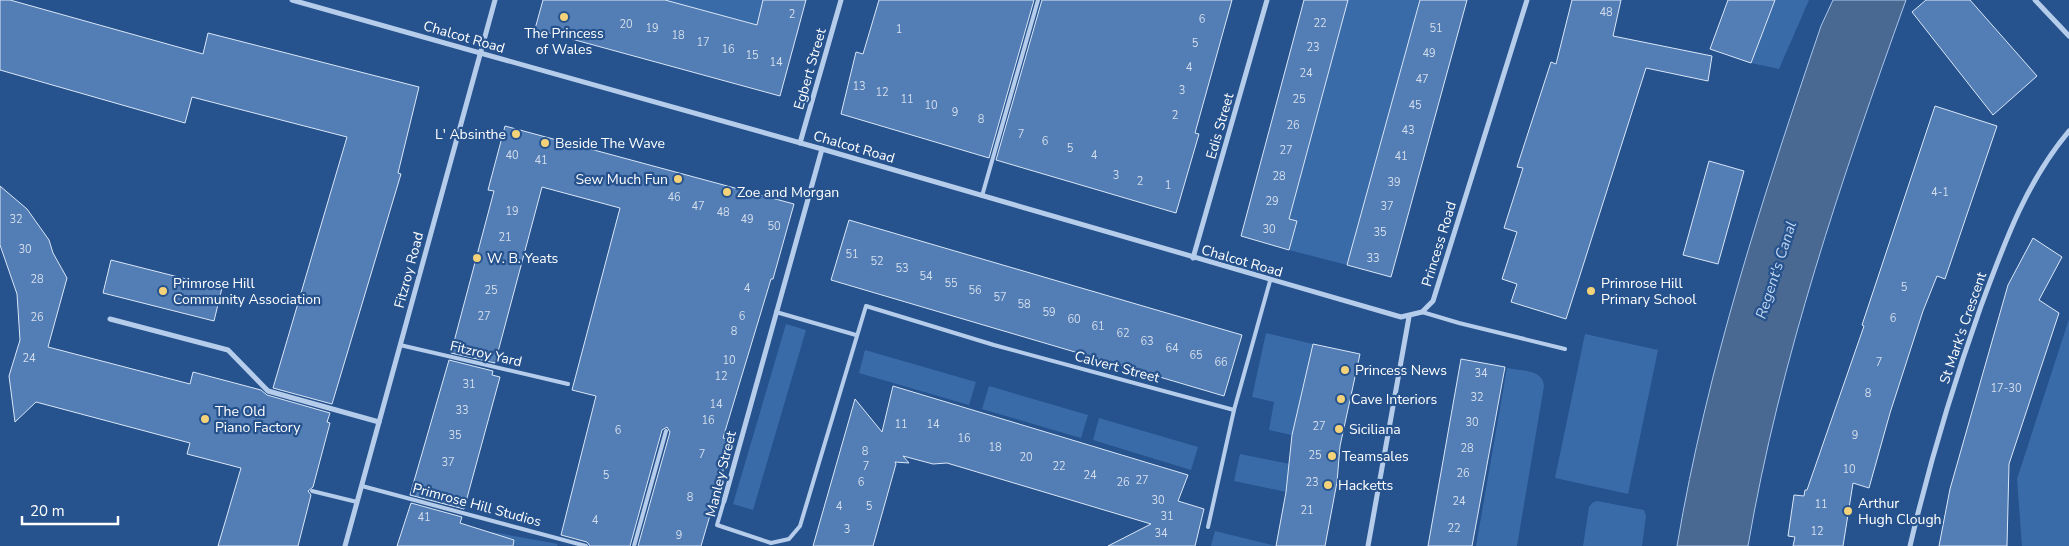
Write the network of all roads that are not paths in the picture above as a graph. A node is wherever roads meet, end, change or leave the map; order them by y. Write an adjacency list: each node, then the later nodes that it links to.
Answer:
1 (292, 0): 9 (street, Chalcot Road)
2 (495, 0): 9 (street, Fitzroy Road)
3 (841, 0): 11 (street, Egbert Street)
4 (1038, 0): 13 (lane)
5 (1267, 0): 14 (street, Edis Street)
6 (1527, 0): 18 (street, Princess Road)
7 (2035, 0): 8 (street)
8 (2069, 36)
9 (480, 53): 11 (street, Chalcot Road); 22 (street, Fitzroy Road)
10 (2069, 131): 37 (street, St Mark's Crescent)
11 (800, 143): 12 (street, Chalcot Road)
12 (822, 150): 13 (street, Chalcot Road); 17 (street, Manley Street)
13 (982, 196): 14 (street, Chalcot Road)
14 (1193, 258): 15 (street, Chalcot Road)
15 (1270, 281): 19 (street, Chalcot Road); 25 (lane)
16 (866, 306): 21 (lane, Manley Street); 25 (lane, Calvert Street)
17 (776, 312): 21 (lane); 30 (street, Manley Street)
18 (1422, 312): 19 (street); 23 (lane)
19 (1409, 317): 36 (street)
20 (110, 319): 26 (street)
21 (856, 335): 30 (lane, Manley Street)
22 (400, 345): 24 (lane, Fitzroy Yard); 26 (street, Fitzroy Road)
23 (1565, 349)
24 (568, 384)
25 (1234, 410): 32 (lane)
26 (379, 422): 28 (street, Fitzroy Road)
27 (666, 431): 35 (lane)
28 (362, 486): 31 (street, Fitzroy Road); 34 (lane, Primrose Hill Studios)
29 (312, 491): 31 (lane)
30 (724, 501)
31 (357, 502): 33 (street, Fitzroy Road)
32 (1208, 527)
33 (345, 546)
34 (586, 546)
35 (634, 546)
36 (1368, 546)
37 (1910, 546)

